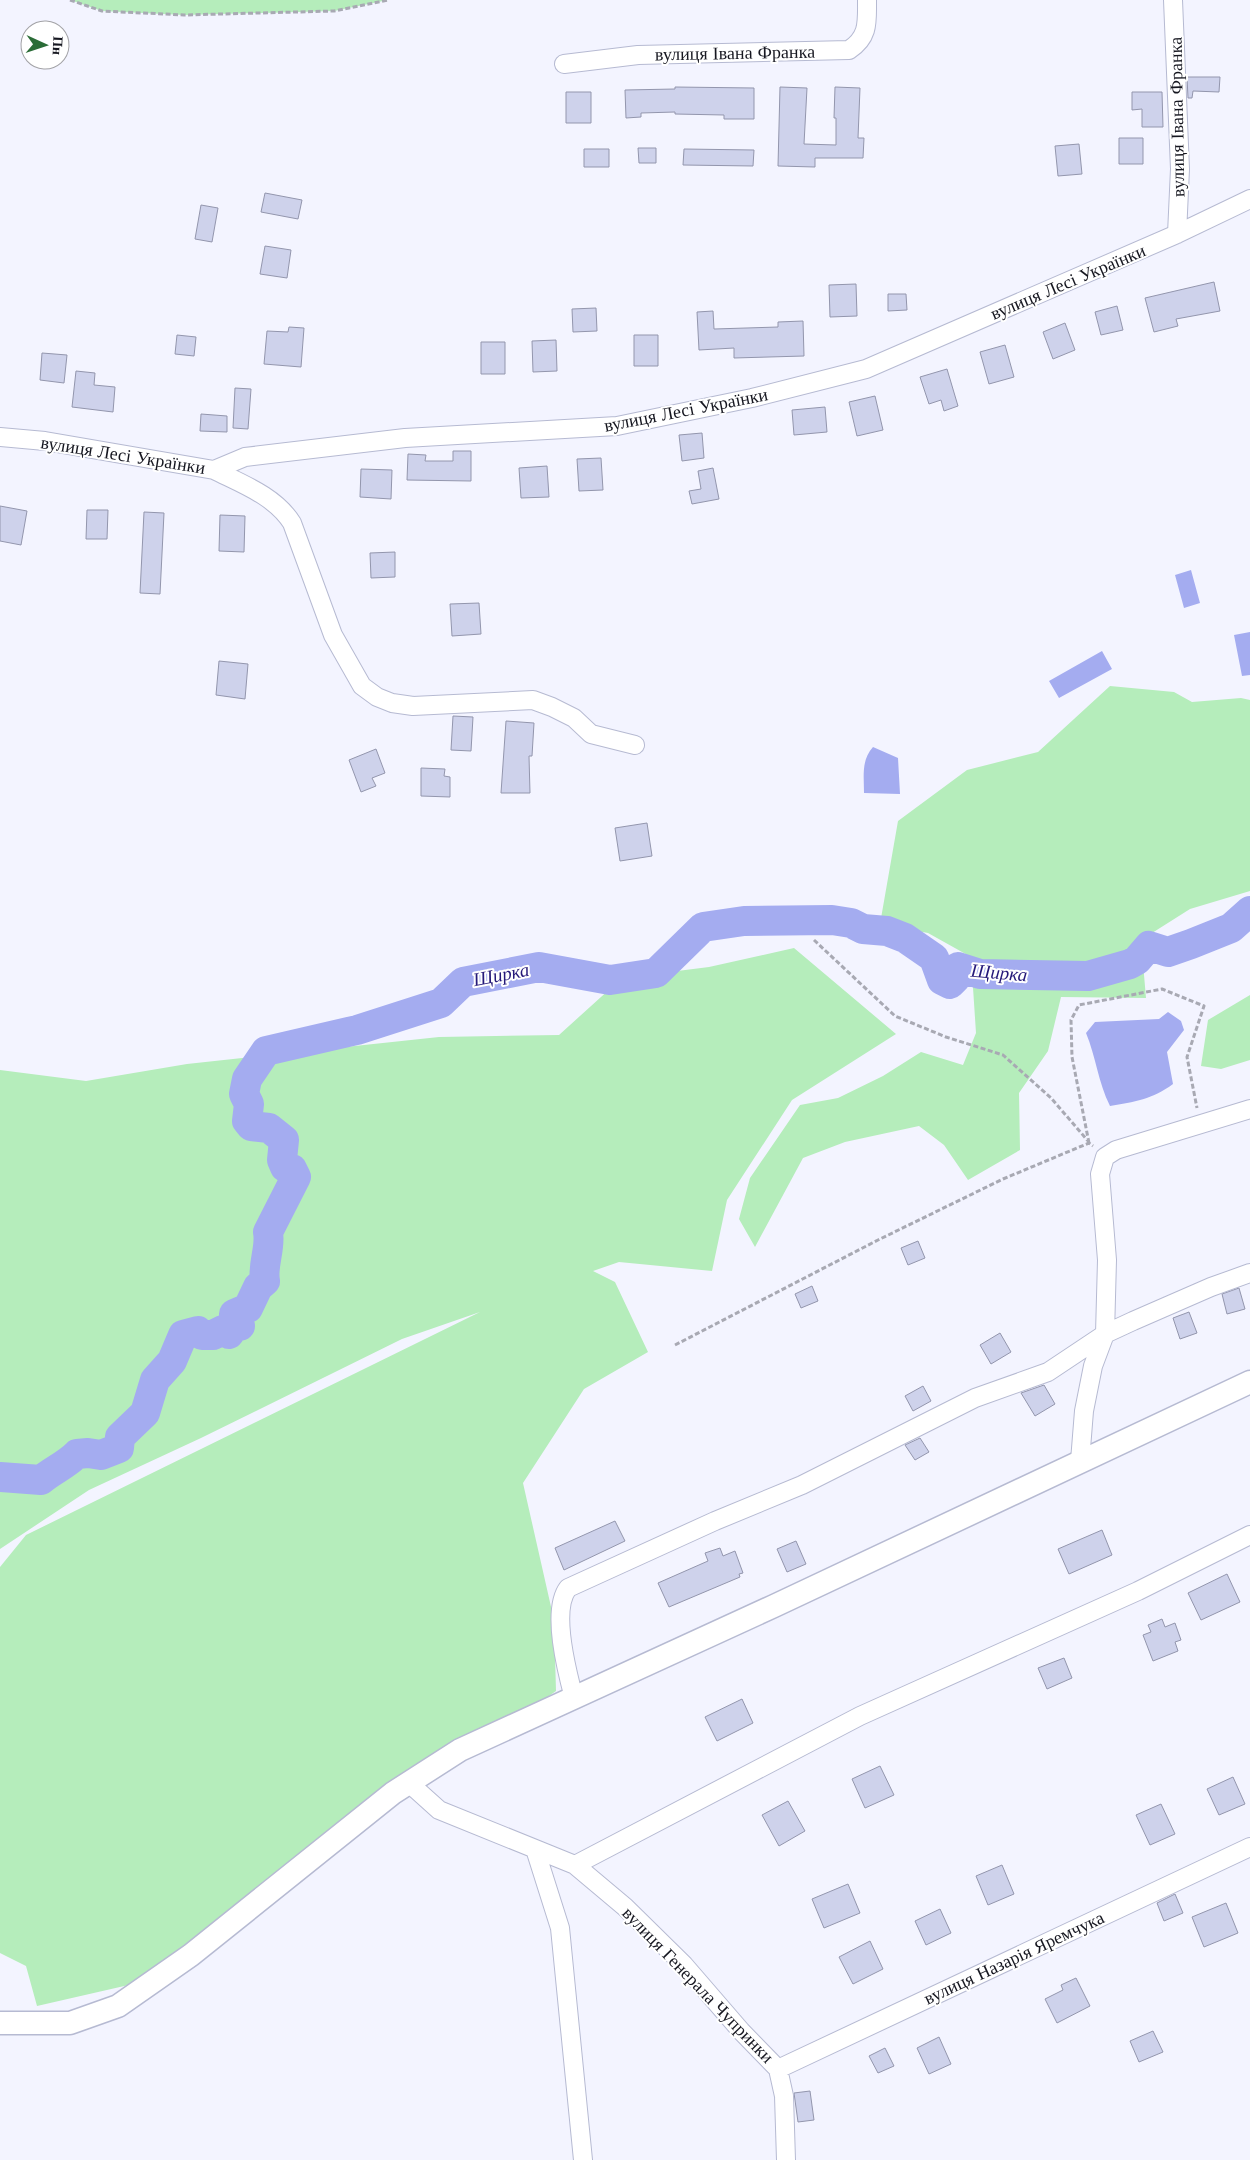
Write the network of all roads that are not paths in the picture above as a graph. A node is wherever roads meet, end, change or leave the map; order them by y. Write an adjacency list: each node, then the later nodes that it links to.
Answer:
1 (867, 0): 3 (street, вулиця Івана Франка)
2 (1173, 0): 5 (street, вулиця Івана Франка)
3 (564, 64)
4 (1250, 199): 5 (street, вулиця Лесі Українки)
5 (1177, 234): 7 (street, вулиця Лесі Українки)
6 (0, 437): 7 (street, вулиця Лесі Українки)
7 (214, 470): 8 (street)
8 (635, 745)
9 (1250, 1109): 11 (street)
10 (1250, 1273): 11 (street)
11 (1105, 1334): 13 (street); 15 (street)
12 (1250, 1382): 13 (street)
13 (1080, 1461): 15 (street)
14 (1250, 1535): 19 (street)
15 (574, 1698): 16 (street)
16 (409, 1783): 18 (street, вулиця Генерала Чупринки); 20 (street)
17 (1250, 1847): 21 (street, вулиця Назарія Яремчука)
18 (535, 1849): 19 (street, вулиця Генерала Чупринки); 22 (street)
19 (575, 1866): 21 (street, вулиця Генерала Чупринки)
20 (0, 2022)
21 (778, 2069): 23 (street, вулиця Генерала Чупринки)
22 (584, 2160)
23 (786, 2160)

